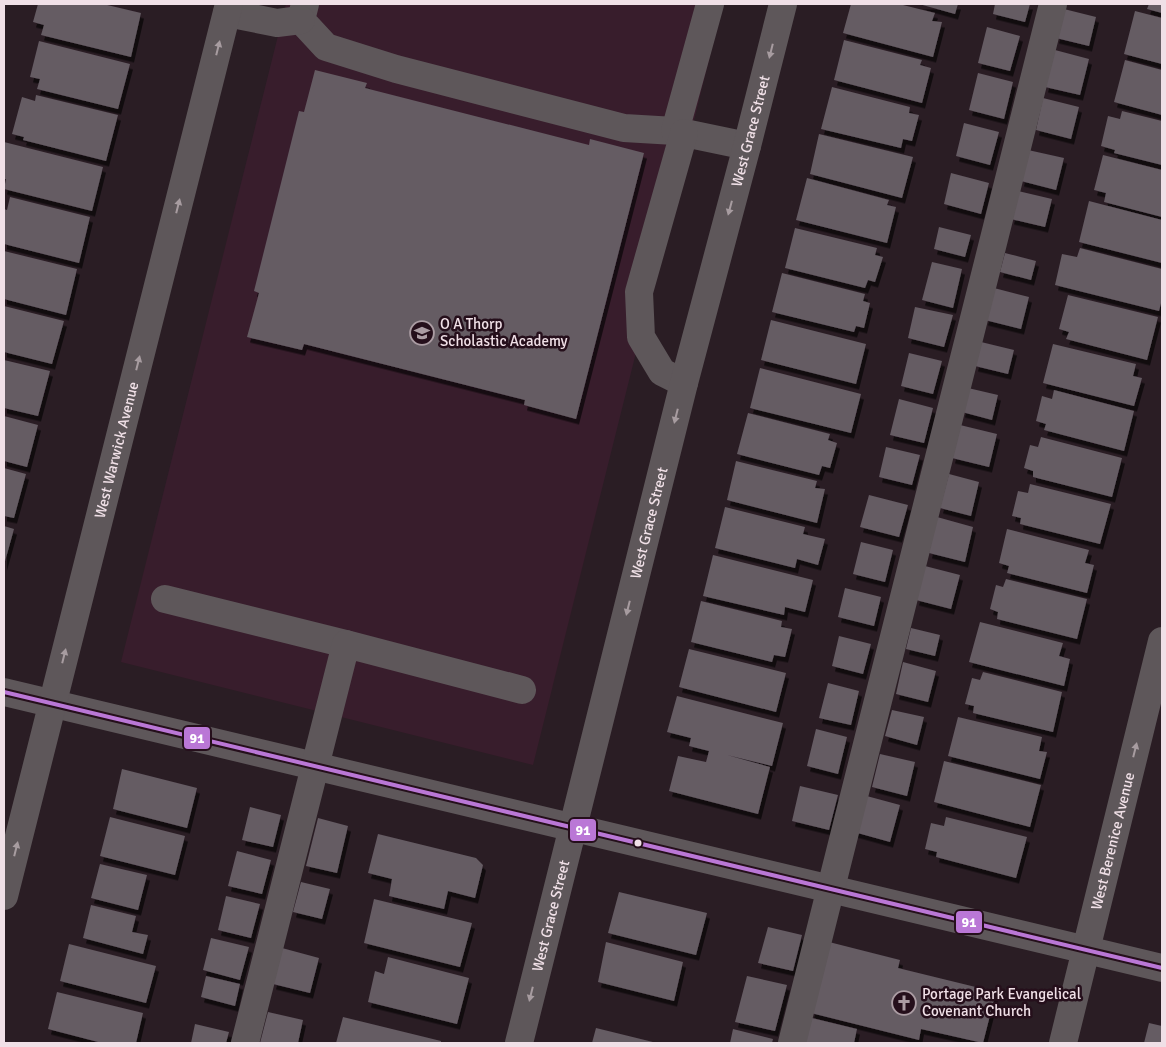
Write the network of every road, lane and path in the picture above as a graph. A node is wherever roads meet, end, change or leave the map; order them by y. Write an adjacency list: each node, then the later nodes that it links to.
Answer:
1 (710, 4): 6 (street)
2 (783, 4): 7 (street, West Grace Street, one-way to 7)
3 (1053, 4): 17 (street)
4 (228, 8): 5 (street); 14 (street, West Warwick Avenue, one-way to 4)
5 (303, 12): 6 (street)
6 (680, 132): 7 (street); 8 (street)
7 (747, 146): 8 (street, West Grace Street, one-way to 8)
8 (684, 383): 16 (street, West Grace Street, one-way to 16)
9 (165, 599): 11 (street)
10 (1162, 641): 19 (street, West Berenice Avenue, one-way to 10)
11 (346, 644): 12 (street); 15 (street)
12 (522, 690)
13 (4, 692): 14 (street)
14 (52, 704): 15 (street); 18 (street, West Warwick Avenue, one-way to 14)
15 (315, 766): 16 (street); 21 (street)
16 (573, 828): 17 (street); 22 (street, West Grace Street, one-way to 22)
17 (830, 889): 19 (street); 23 (street)
18 (4, 896)
19 (1086, 950): 20 (street); 24 (street, West Berenice Avenue)
20 (1162, 968)
21 (245, 1043)
22 (519, 1043)
23 (792, 1043)
24 (1063, 1043)

